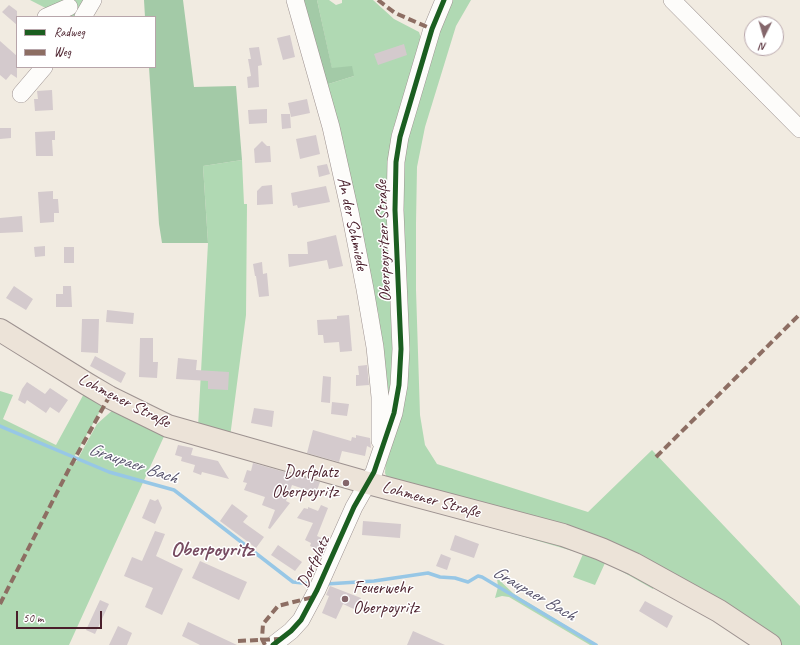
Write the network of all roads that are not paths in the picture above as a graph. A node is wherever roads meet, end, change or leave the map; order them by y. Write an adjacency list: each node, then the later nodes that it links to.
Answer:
1 (92, 0): 7 (street)
2 (295, 0): 12 (street, An der Schmiede)
3 (444, 0): 12 (street, Oberpoyritzer Straße)
4 (672, 0): 10 (street)
5 (73, 8): 6 (street)
6 (48, 16)
7 (84, 16)
8 (43, 68): 9 (street)
9 (21, 94)
10 (800, 129)
11 (0, 330): 13 (main road, Lohmener Straße)
12 (380, 453): 13 (street, Oberpoyritzer Straße)
13 (368, 482): 14 (street, Dorfplatz); 15 (main road, Lohmener Straße)
14 (279, 643)
15 (770, 645)

